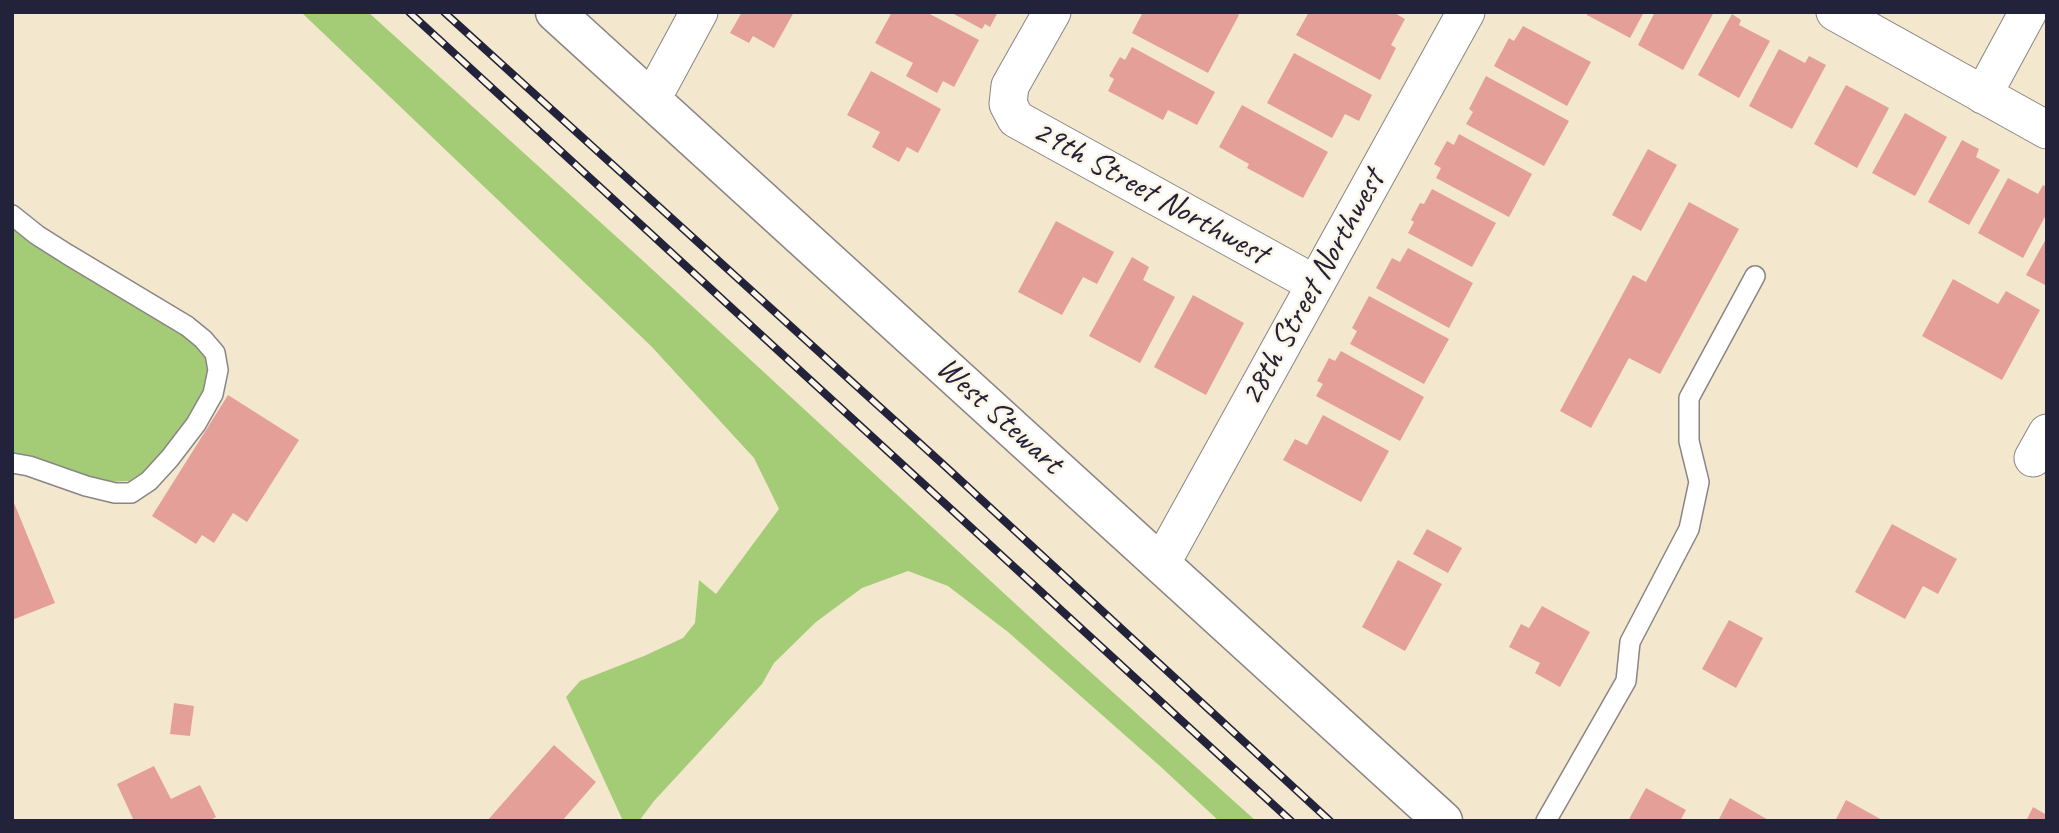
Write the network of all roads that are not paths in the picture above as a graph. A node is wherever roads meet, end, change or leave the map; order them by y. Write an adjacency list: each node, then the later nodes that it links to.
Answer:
1 (555, 12): 8 (street, West Stewart)
2 (699, 12): 8 (street)
3 (1052, 12): 12 (street, 29th Street Northwest)
4 (1466, 12): 12 (street, 28th Street Northwest)
5 (1835, 12): 7 (street)
6 (2028, 12): 7 (street)
7 (1983, 95): 9 (street)
8 (652, 99): 14 (street, West Stewart)
9 (2047, 130)
10 (12, 215): 13 (lane)
11 (1755, 276): 16 (lane)
12 (1315, 284): 14 (street, 28th Street Northwest)
13 (12, 463)
14 (1161, 564): 15 (street, West Stewart)
15 (1443, 821)
16 (1546, 821)

